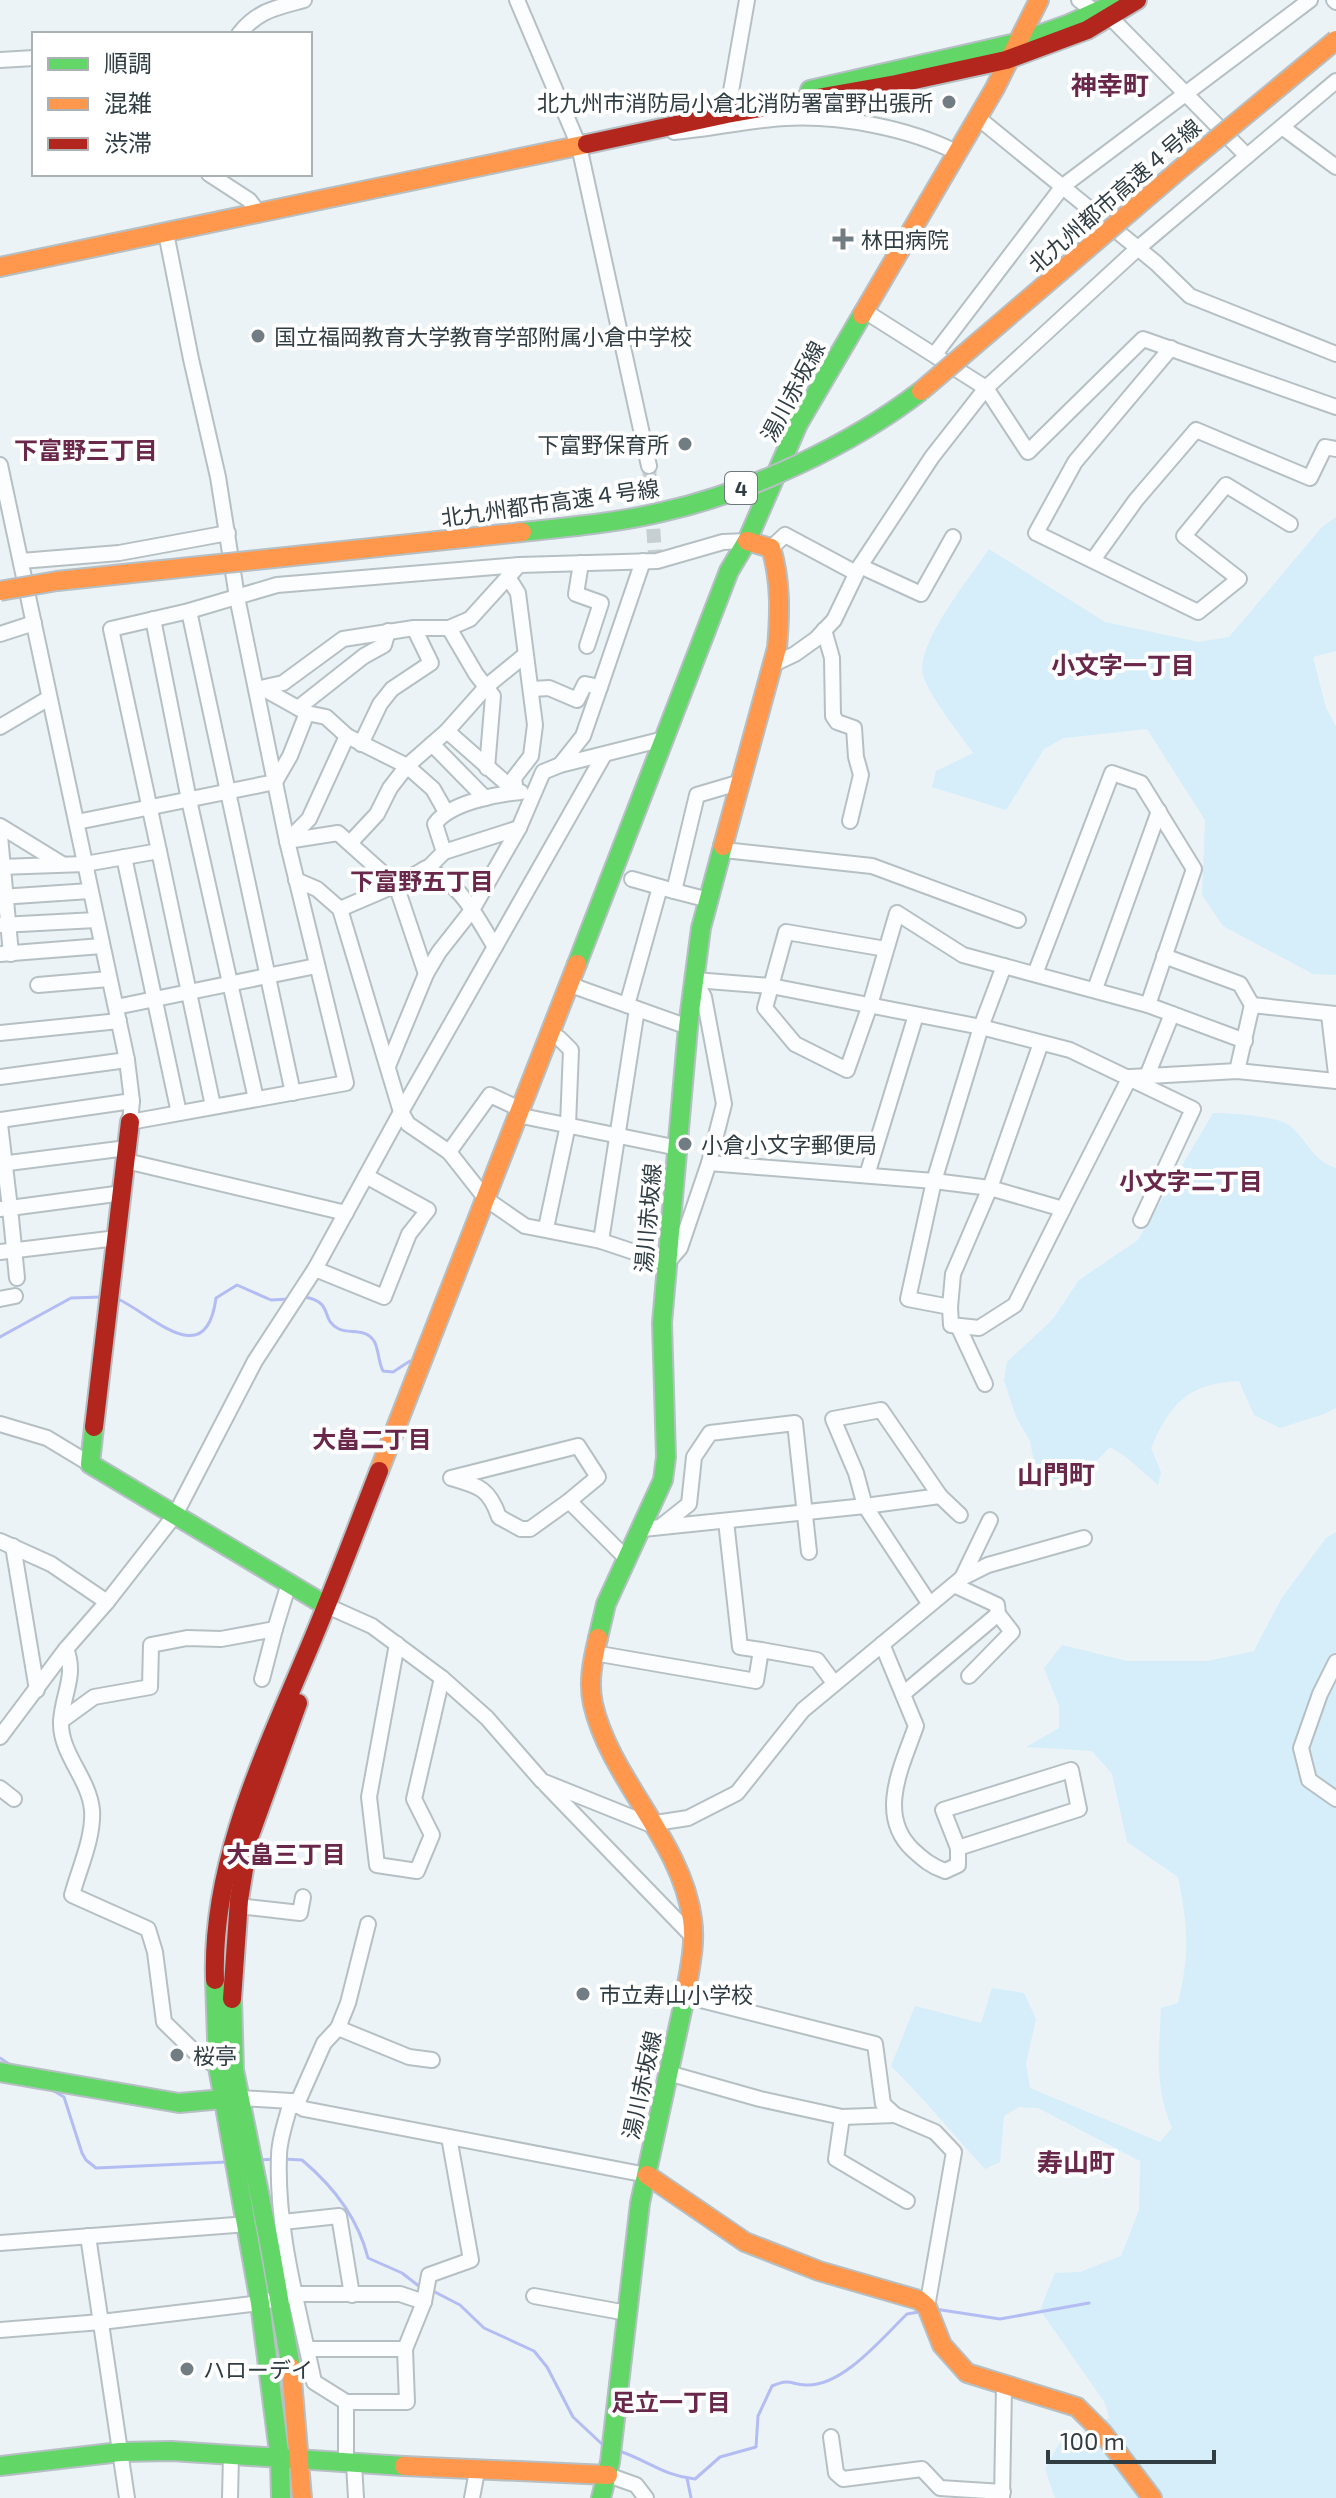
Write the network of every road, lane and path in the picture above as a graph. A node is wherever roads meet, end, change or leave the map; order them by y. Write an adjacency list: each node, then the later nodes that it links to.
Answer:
1 (304, 0): 10 (street)
2 (517, 0): 25 (street)
3 (747, 0): 20 (street)
4 (1039, 0): 12 (main road, 湯川赤坂線)
5 (1079, 0): 9 (street)
6 (1122, 0): 9 (main road)
7 (1137, 0): 9 (main road)
8 (1310, 0): 18 (street)
9 (1104, 16): 12 (main road); 16 (main road); 18 (street)
10 (241, 32)
11 (1336, 40): 55 (main road, 北九州都市高速４号線 / 4, bridge)
12 (1016, 43): 16 (main road, 湯川赤坂線); 20 (main road)
13 (32, 58): 15 (street)
14 (1336, 59): 57 (main road, 北九州都市高速４号線 / 4)
15 (0, 60)
16 (1008, 61): 19 (main road); 21 (main road, 湯川赤坂線)
17 (1336, 81): 23 (street)
18 (1185, 94): 27 (street); 30 (street)
19 (817, 100): 20 (main road); 22 (street)
20 (727, 114): 24 (main road)
21 (977, 117): 26 (main road, 湯川赤坂線); 30 (street)
22 (814, 120): 24 (street); 26 (street)
23 (1282, 127): 27 (street); 28 (street)
24 (625, 136): 25 (main road)
25 (579, 146): 31 (main road); 43 (street)
26 (956, 152): 35 (main road, 湯川赤坂線)
27 (1247, 156): 33 (street)
28 (1336, 167)
29 (212, 176): 31 (street)
30 (1063, 186): 33 (street); 37 (street)
31 (258, 212): 32 (main road)
32 (166, 233): 34 (main road); 45 (street)
33 (1137, 249): 38 (street); 39 (street)
34 (0, 267)
35 (863, 310): 37 (street); 47 (main road, 湯川赤坂線)
36 (1171, 348): 39 (street); 40 (street); 50 (street)
37 (935, 354): 39 (street)
38 (1336, 354)
39 (986, 388): 53 (street)
40 (1336, 407)
41 (1336, 449): 50 (street)
42 (0, 465): 51 (street)
43 (649, 466)
44 (1290, 524): 50 (street)
45 (228, 533): 51 (street); 56 (street)
46 (953, 537): 53 (street)
47 (747, 541): 48 (main road); 49 (street); 77 (main road); 135 (main road)
48 (771, 548): 53 (street); 68 (main road, 湯川赤坂線)
49 (651, 558): 52 (street); 70 (street)
50 (1093, 560)
51 (21, 561): 60 (street)
52 (581, 563): 54 (street); 66 (street)
53 (858, 569): 63 (street)
54 (514, 571): 56 (street); 62 (street); 67 (street)
55 (0, 591)
56 (237, 597): 58 (street); 71 (street)
57 (0, 605)
58 (189, 611): 59 (street); 87 (street)
59 (153, 619): 90 (street); 91 (street)
60 (34, 623): 65 (street); 73 (street)
61 (414, 628): 62 (street); 64 (street); 78 (street)
62 (449, 628): 69 (street)
63 (824, 630): 68 (street); 94 (street)
64 (388, 631): 71 (street); 74 (street)
65 (0, 634)
66 (587, 646)
67 (525, 655): 69 (street); 72 (street)
68 (772, 665): 85 (main road, 湯川赤坂線)
69 (487, 686): 76 (street); 83 (street)
70 (600, 687): 72 (street); 81 (street)
71 (259, 688): 74 (street); 84 (street)
72 (532, 689): 88 (street)
73 (49, 698): 75 (street); 95 (street)
74 (303, 711): 78 (street); 84 (street)
75 (0, 727)
76 (447, 731): 79 (street); 83 (street)
77 (664, 739): 80 (street); 135 (main road)
78 (354, 740): 82 (street); 99 (street)
79 (432, 744): 82 (street); 89 (street)
80 (604, 755): 81 (street); 122 (street)
81 (560, 765): 86 (street)
82 (407, 766): 93 (street); 100 (street)
83 (487, 768): 88 (street)
84 (275, 782): 87 (street); 99 (street)
85 (741, 782): 101 (main road, 湯川赤坂線); 112 (street)
86 (534, 791): 88 (street); 97 (street)
87 (228, 792): 90 (street); 130 (street)
88 (516, 792): 89 (street)
89 (485, 798): 93 (street)
90 (189, 800): 91 (street); 133 (street)
91 (151, 807): 95 (street); 102 (street)
92 (1159, 811): 125 (street); 129 (street); 137 (street)
93 (446, 812): 103 (street)
94 (850, 821)
95 (77, 822): 106 (street)
96 (0, 826): 105 (street)
97 (519, 828): 103 (street); 117 (street)
98 (0, 836): 107 (street)
99 (287, 841): 100 (street); 110 (street)
100 (350, 843): 111 (street)
101 (724, 850): 115 (main road, 湯川赤坂線); 119 (street)
102 (159, 851): 104 (street); 138 (street)
103 (444, 852): 108 (street)
104 (124, 857): 106 (street); 139 (street)
105 (62, 864): 106 (street); 107 (street)
106 (85, 864): 113 (street)
107 (2, 867): 114 (street)
108 (424, 869): 111 (street); 117 (street)
109 (632, 879): 112 (street)
110 (296, 880): 116 (street); 126 (street)
111 (396, 885): 116 (street); 128 (street)
112 (667, 889): 115 (street); 143 (street)
113 (90, 891): 114 (street); 118 (street)
114 (3, 897): 120 (street)
115 (709, 900): 132 (main road, 湯川赤坂線)
116 (340, 909): 155 (street)
117 (472, 910): 122 (street); 128 (street)
118 (96, 920): 120 (street); 121 (street)
119 (1018, 920)
120 (4, 925): 124 (street)
121 (102, 946): 124 (street); 131 (street)
122 (495, 947): 166 (street)
123 (886, 949): 127 (street); 136 (street); 140 (street)
124 (5, 954)
125 (1164, 956): 141 (street); 142 (street)
126 (316, 966): 130 (street); 162 (street)
127 (1004, 966): 129 (street); 149 (street)
128 (426, 974): 155 (street)
129 (1035, 974): 137 (street)
130 (268, 976): 133 (street); 162 (street)
131 (109, 979): 134 (street); 144 (street)
132 (695, 980): 136 (street); 148 (main road, 湯川赤坂線); 177 (street)
133 (230, 983): 138 (street); 163 (street)
134 (38, 985)
135 (574, 985): 143 (street); 151 (main road); 168 (main road)
136 (771, 986): 140 (street); 140 (street)
137 (1095, 989): 141 (street)
138 (189, 992): 139 (street); 165 (street)
139 (155, 999): 144 (street); 167 (street)
140 (870, 1005): 147 (street)
141 (1148, 1005): 145 (street)
142 (1252, 1005): 146 (street); 152 (street)
143 (632, 1007): 148 (street); 172 (street)
144 (117, 1014): 150 (street); 154 (street)
145 (1172, 1014): 152 (street); 158 (street)
146 (1333, 1014): 157 (street)
147 (916, 1015): 149 (street); 178 (street)
148 (688, 1027): 173 (main road, 湯川赤坂線)
149 (981, 1027): 153 (street); 180 (street)
150 (0, 1033)
151 (559, 1038): 168 (main road); 171 (street)
152 (1245, 1041): 156 (street)
153 (1041, 1043): 160 (street); 181 (street)
154 (127, 1060): 159 (street); 164 (street)
155 (388, 1066): 166 (street)
156 (1237, 1071): 158 (street); 161 (street)
157 (1336, 1074)
158 (1147, 1076): 160 (street)
159 (0, 1077)
160 (1130, 1077): 185 (street); 187 (street)
161 (1336, 1081)
162 (293, 1093): 163 (street)
163 (256, 1099): 165 (street)
164 (132, 1101): 169 (street); 170 (street)
165 (213, 1106): 167 (street)
166 (401, 1112): 174 (street); 179 (street)
167 (179, 1113): 170 (street)
168 (522, 1113): 171 (street); 174 (street); 183 (main road)
169 (0, 1122): 176 (street)
170 (130, 1122): 175 (main road)
171 (568, 1125): 172 (street); 188 (street)
172 (616, 1135): 173 (street); 190 (street)
173 (678, 1148): 192 (main road, 湯川赤坂線)
174 (449, 1152): 183 (street)
175 (127, 1155): 176 (street); 182 (main road); 186 (street)
176 (2, 1163): 184 (street)
177 (709, 1163): 178 (street); 192 (street)
178 (867, 1175): 180 (street)
179 (366, 1176): 186 (street); 193 (street)
180 (934, 1181): 181 (street); 195 (street)
181 (990, 1188): 185 (street); 195 (street)
182 (123, 1193): 184 (street); 189 (main road)
183 (490, 1202): 188 (street); 217 (main road)
184 (5, 1208): 191 (street)
185 (1063, 1209): 196 (street)
186 (346, 1213): 193 (street)
187 (1141, 1220)
188 (546, 1228): 190 (street)
189 (117, 1238): 191 (street); 199 (main road)
190 (601, 1241): 192 (street)
191 (7, 1251): 194 (street)
192 (667, 1263): 208 (main road, 湯川赤坂線)
193 (315, 1269): 204 (street)
194 (17, 1278)
195 (950, 1307): 196 (street)
196 (958, 1326): 197 (street)
197 (985, 1384)
198 (0, 1424): 199 (street)
199 (90, 1464): 204 (main road)
200 (940, 1496): 202 (street); 202 (street); 205 (street)
201 (569, 1501): 201 (street); 212 (street)
202 (865, 1506): 203 (street); 216 (street)
203 (805, 1512): 207 (street); 208 (street); 211 (street)
204 (175, 1515): 214 (main road); 215 (street)
205 (960, 1515)
206 (990, 1520): 213 (street)
207 (726, 1521): 208 (street); 223 (street)
208 (651, 1528): 212 (main road, 湯川赤坂線)
209 (1084, 1538): 213 (street)
210 (6, 1543): 215 (street); 230 (street)
211 (809, 1552)
212 (626, 1558): 224 (main road, 湯川赤坂線)
213 (958, 1581): 216 (street); 218 (street)
214 (289, 1583): 217 (main road); 219 (street)
215 (107, 1602): 222 (street)
216 (929, 1603): 221 (street)
217 (330, 1608): 220 (street); 241 (main road); 247 (main road)
218 (998, 1614): 226 (street); 231 (street)
219 (275, 1629): 228 (street); 232 (street)
220 (397, 1644): 227 (street); 227 (street)
221 (882, 1644): 229 (street); 231 (street)
222 (66, 1649): 230 (street); 232 (street)
223 (761, 1650): 224 (street); 229 (street)
224 (594, 1653): 238 (main road, 湯川赤坂線)
225 (1336, 1662): 237 (street)
226 (969, 1676)
227 (442, 1678): 234 (street)
228 (262, 1679)
229 (834, 1683): 238 (street)
230 (37, 1690): 233 (street)
231 (903, 1694): 239 (street)
232 (61, 1721): 247 (street)
233 (0, 1737)
234 (542, 1781): 238 (street); 243 (street)
235 (0, 1788): 236 (street)
236 (14, 1799)
237 (1336, 1799)
238 (649, 1824): 243 (main road, 湯川赤坂線)
239 (958, 1848): 239 (street)
240 (303, 1897): 241 (street)
241 (238, 1906): 250 (main road)
242 (368, 1924): 245 (street)
243 (693, 1937): 244 (main road, 湯川赤坂線)
244 (685, 1996): 249 (main road, 湯川赤坂線); 252 (street)
245 (338, 2028): 246 (street); 251 (street)
246 (432, 2060)
247 (218, 2067): 250 (main road)
248 (6, 2073): 250 (main road)
249 (668, 2073): 253 (street); 256 (main road, 湯川赤坂線)
250 (232, 2098): 251 (street); 255 (main road)
251 (293, 2104): 254 (street); 258 (street)
252 (895, 2115): 253 (street); 267 (street)
253 (842, 2117): 257 (street)
254 (449, 2137): 256 (street); 262 (street)
255 (245, 2160): 259 (main road); 264 (main road)
256 (647, 2175): 267 (main road); 268 (main road, 湯川赤坂線)
257 (907, 2201)
258 (283, 2222): 263 (street); 264 (street)
259 (248, 2224): 260 (street); 266 (main road)
260 (88, 2236): 261 (street); 269 (street)
261 (0, 2243)
262 (425, 2293): 263 (street); 272 (street)
263 (352, 2295): 264 (street)
264 (288, 2296): 266 (street); 271 (street); 279 (main road)
265 (534, 2296): 268 (street)
266 (260, 2303): 269 (street); 278 (main road)
267 (929, 2311): 273 (main road)
268 (627, 2313): 282 (main road, 湯川赤坂線)
269 (101, 2322): 270 (street); 276 (street)
270 (0, 2330)
271 (308, 2349): 272 (street); 274 (street)
272 (405, 2349): 274 (street)
273 (1004, 2386): 284 (street); 293 (main road)
274 (346, 2402): 280 (street)
275 (831, 2437): 284 (street)
276 (120, 2452): 277 (main road); 281 (main road); 285 (street)
277 (231, 2455): 278 (main road); 286 (street)
278 (280, 2460): 279 (main road); 287 (main road)
279 (301, 2461): 280 (main road); 288 (main road)
280 (350, 2464): 283 (main road); 289 (street)
281 (0, 2466)
282 (609, 2468): 283 (main road); 291 (main road, 湯川赤坂線); 292 (street)
283 (477, 2471): 290 (street)
284 (1003, 2495)
285 (127, 2498)
286 (230, 2498)
287 (281, 2498)
288 (302, 2498)
289 (356, 2498)
290 (472, 2498)
291 (601, 2498)
292 (646, 2498)
293 (1152, 2498)

